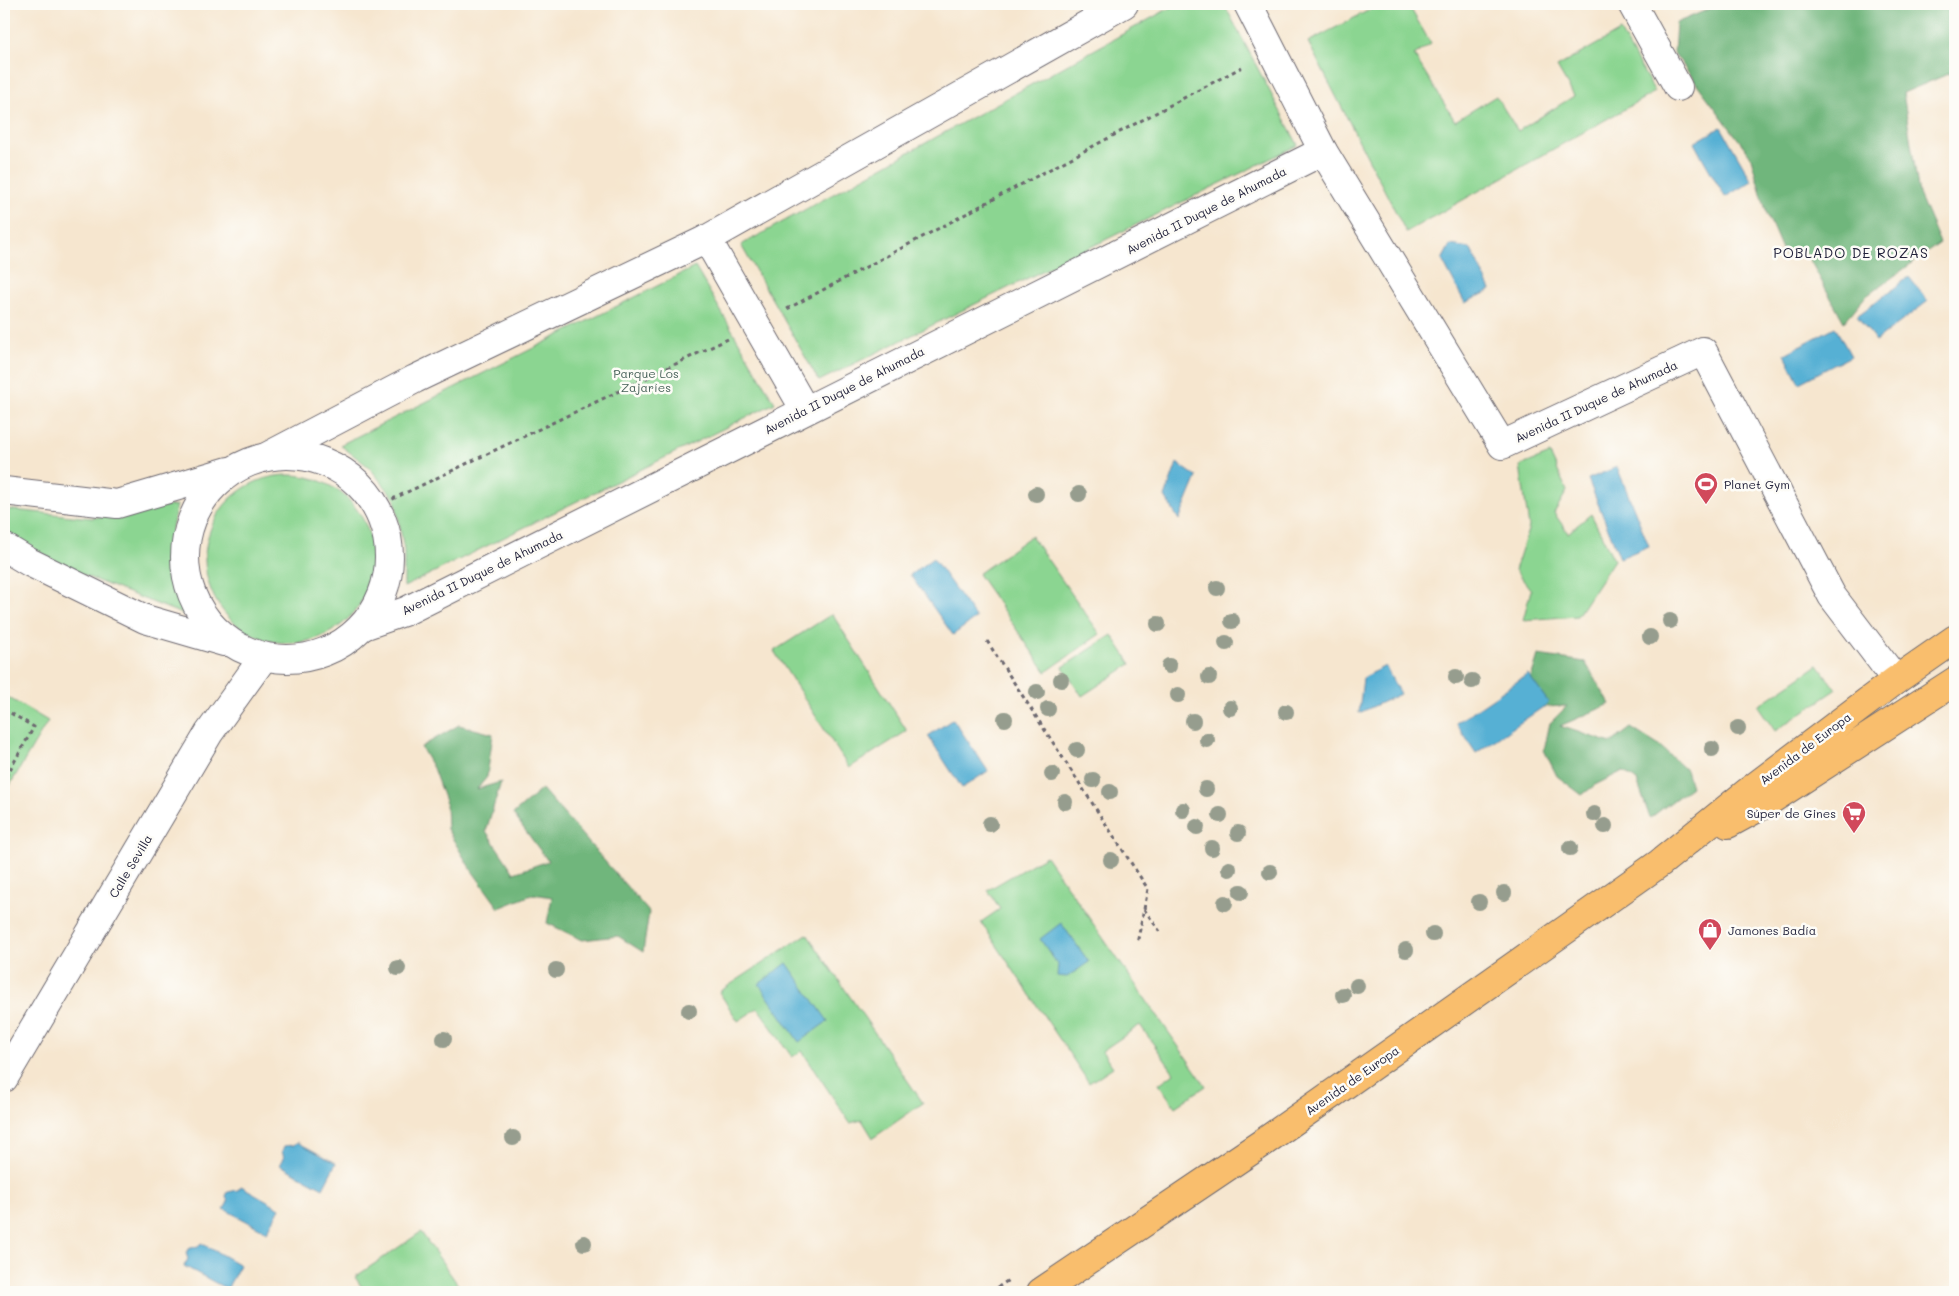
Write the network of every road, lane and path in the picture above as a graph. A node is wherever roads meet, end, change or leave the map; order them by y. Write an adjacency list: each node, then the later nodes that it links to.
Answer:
1 (1124, 4): 7 (street)
2 (1248, 4): 4 (street, Avenida II Duque de Ahumada)
3 (1632, 4): 5 (street)
4 (1272, 53): 6 (street, Avenida II Duque de Ahumada); 8 (path)
5 (1678, 87)
6 (1323, 151): 9 (street, Avenida II Duque de Ahumada); 20 (street, Avenida II Duque de Ahumada)
7 (707, 239): 8 (street); 10 (street)
8 (757, 325): 9 (street); 13 (path)
9 (805, 410): 15 (street, Avenida II Duque de Ahumada)
10 (266, 456): 11 (street); 13 (street)
11 (230, 471): 12 (street); 18 (street)
12 (4, 492)
13 (378, 506): 15 (street)
14 (4, 547): 18 (street)
15 (364, 626): 19 (street)
16 (1955, 639): 20 (main road, Avenida de Europa)
17 (988, 641): 25 (path)
18 (230, 643): 19 (street)
19 (264, 658): 28 (street, Calle Sevilla)
20 (1896, 680): 24 (main road, Avenida de Europa)
21 (1955, 681): 24 (main road, Avenida de Europa)
22 (4, 709): 23 (path)
23 (4, 780)
24 (1660, 863): 29 (main road, Avenida de Europa)
25 (1144, 908): 26 (path); 27 (path)
26 (1161, 933)
27 (1137, 944)
28 (4, 1078)
29 (1041, 1292)

